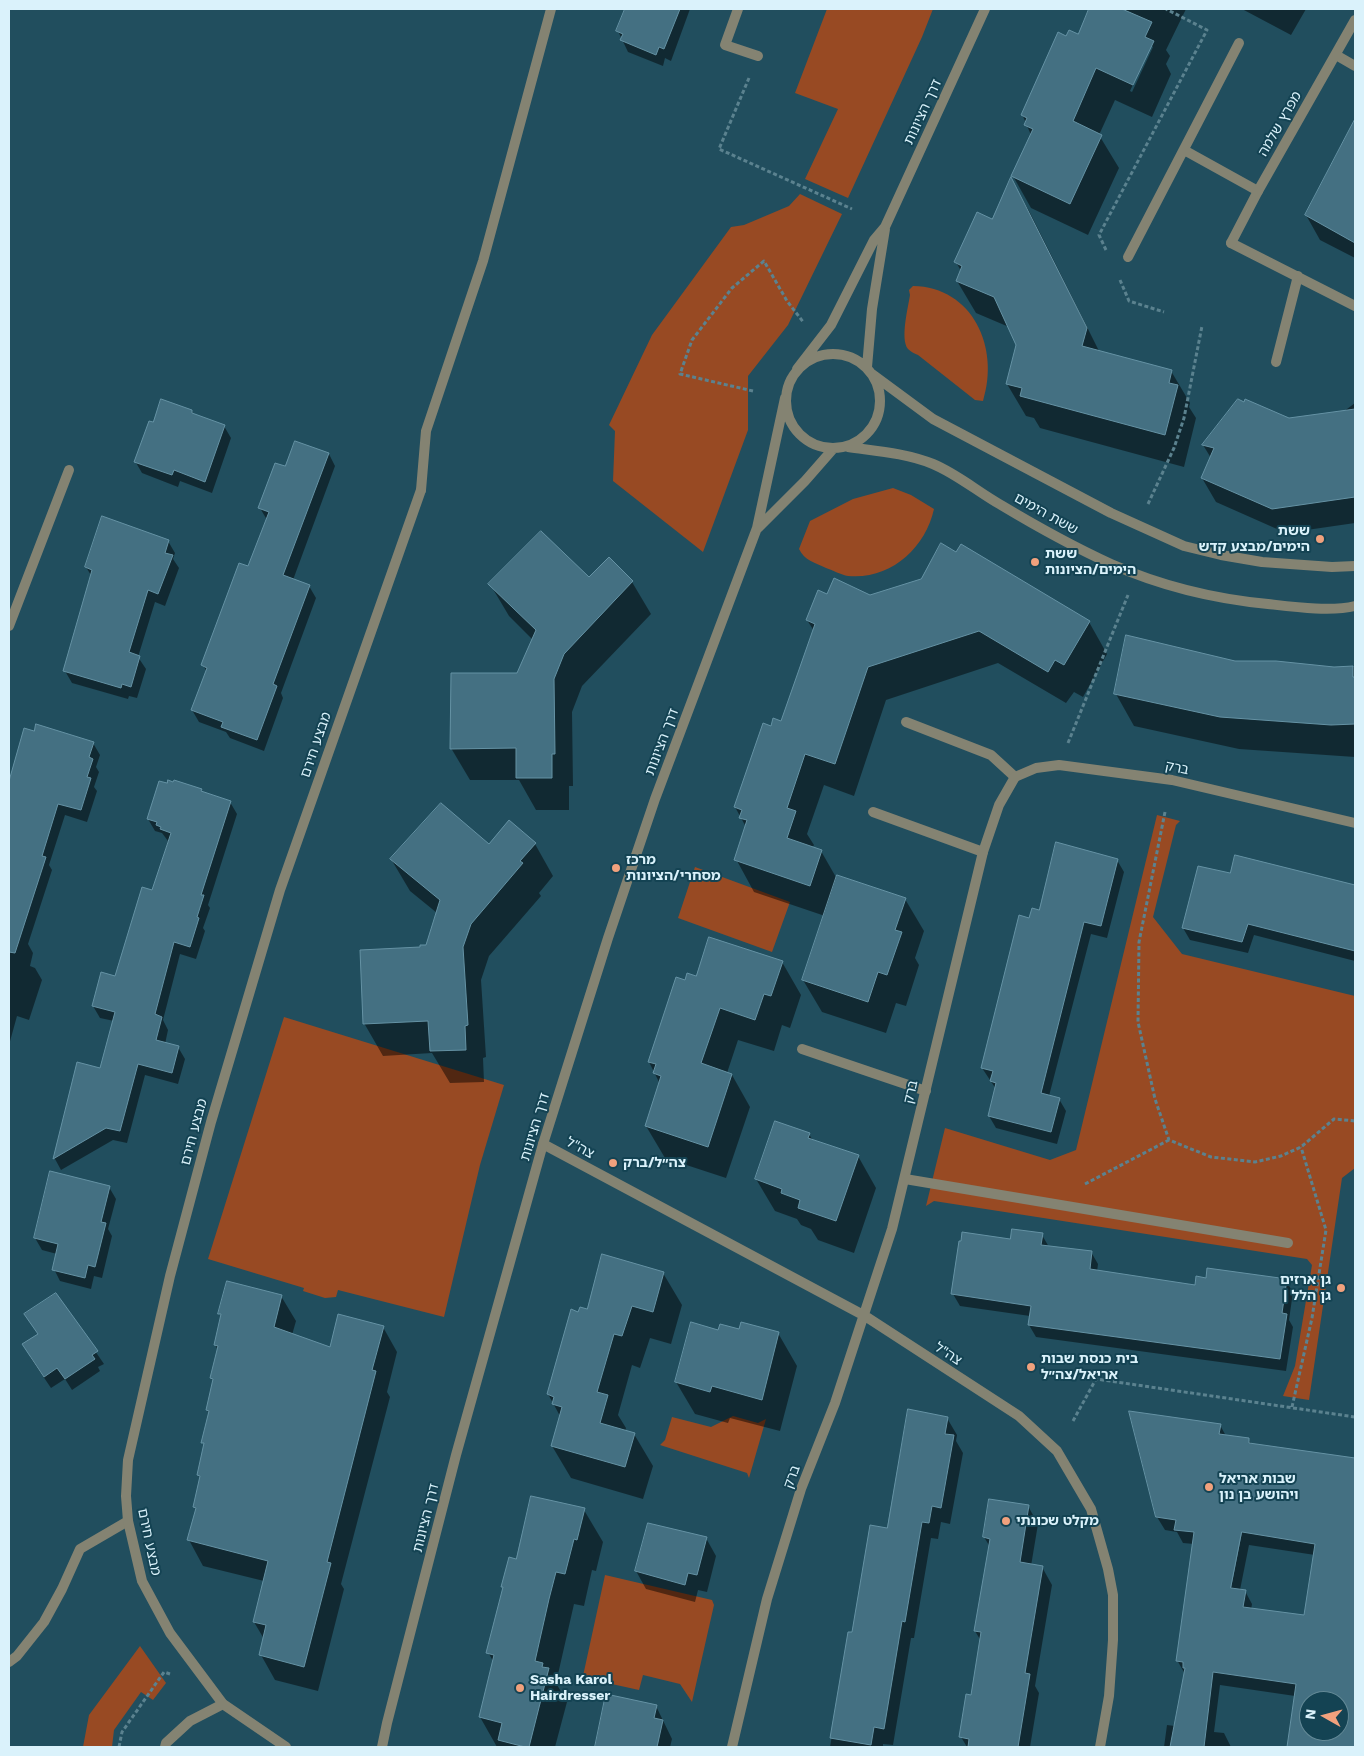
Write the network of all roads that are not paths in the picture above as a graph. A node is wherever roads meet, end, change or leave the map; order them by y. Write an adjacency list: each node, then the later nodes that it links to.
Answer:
1 (551, 9): 37 (street, מבצע חירם)
2 (738, 9): 7 (street)
3 (985, 9): 11 (street, דרך הציונות)
4 (1355, 20): 6 (street, מפרץ שלמה)
5 (1239, 43): 9 (street)
6 (1336, 55): 8 (street); 10 (street, מפרץ שלמה)
7 (758, 56)
8 (1355, 66)
9 (1184, 150): 10 (street); 12 (street)
10 (1258, 191): 13 (street, מפרץ שלמה)
11 (885, 227): 16 (street, דרך הציונות); 17 (street, דרך הציונות)
12 (1128, 257)
13 (1298, 276): 14 (street); 15 (street)
14 (1355, 306)
15 (1276, 362)
16 (797, 369): 17 (street); 18 (street)
17 (869, 370): 19 (street); 23 (street)
18 (785, 398): 20 (street); 22 (street, דרך הציונות)
19 (848, 447): 20 (street); 24 (street, ששת הימים)
20 (833, 449): 22 (street, דרך הציונות)
21 (69, 470): 25 (street)
22 (757, 528): 33 (street, דרך הציונות)
23 (1355, 566)
24 (1355, 606)
25 (9, 626)
26 (906, 722): 27 (street)
27 (1015, 777): 29 (street, ברק); 30 (street, ברק)
28 (873, 812): 30 (street)
29 (1355, 824)
30 (983, 852): 32 (street, ברק)
31 (802, 1048): 32 (street)
32 (926, 1091): 34 (street, ברק)
33 (543, 1144): 36 (street, צה"ל); 42 (street, דרך הציונות)
34 (905, 1179): 35 (street); 36 (street, ברק)
35 (1288, 1243)
36 (865, 1316): 43 (street, ברק); 44 (street, צה"ל)
37 (128, 1521): 38 (street); 39 (street, מבצע חירם)
38 (9, 1662)
39 (223, 1704): 40 (street); 41 (street, מבצע חירם)
40 (165, 1747)
41 (286, 1747)
42 (382, 1747)
43 (732, 1747)
44 (1100, 1747)

